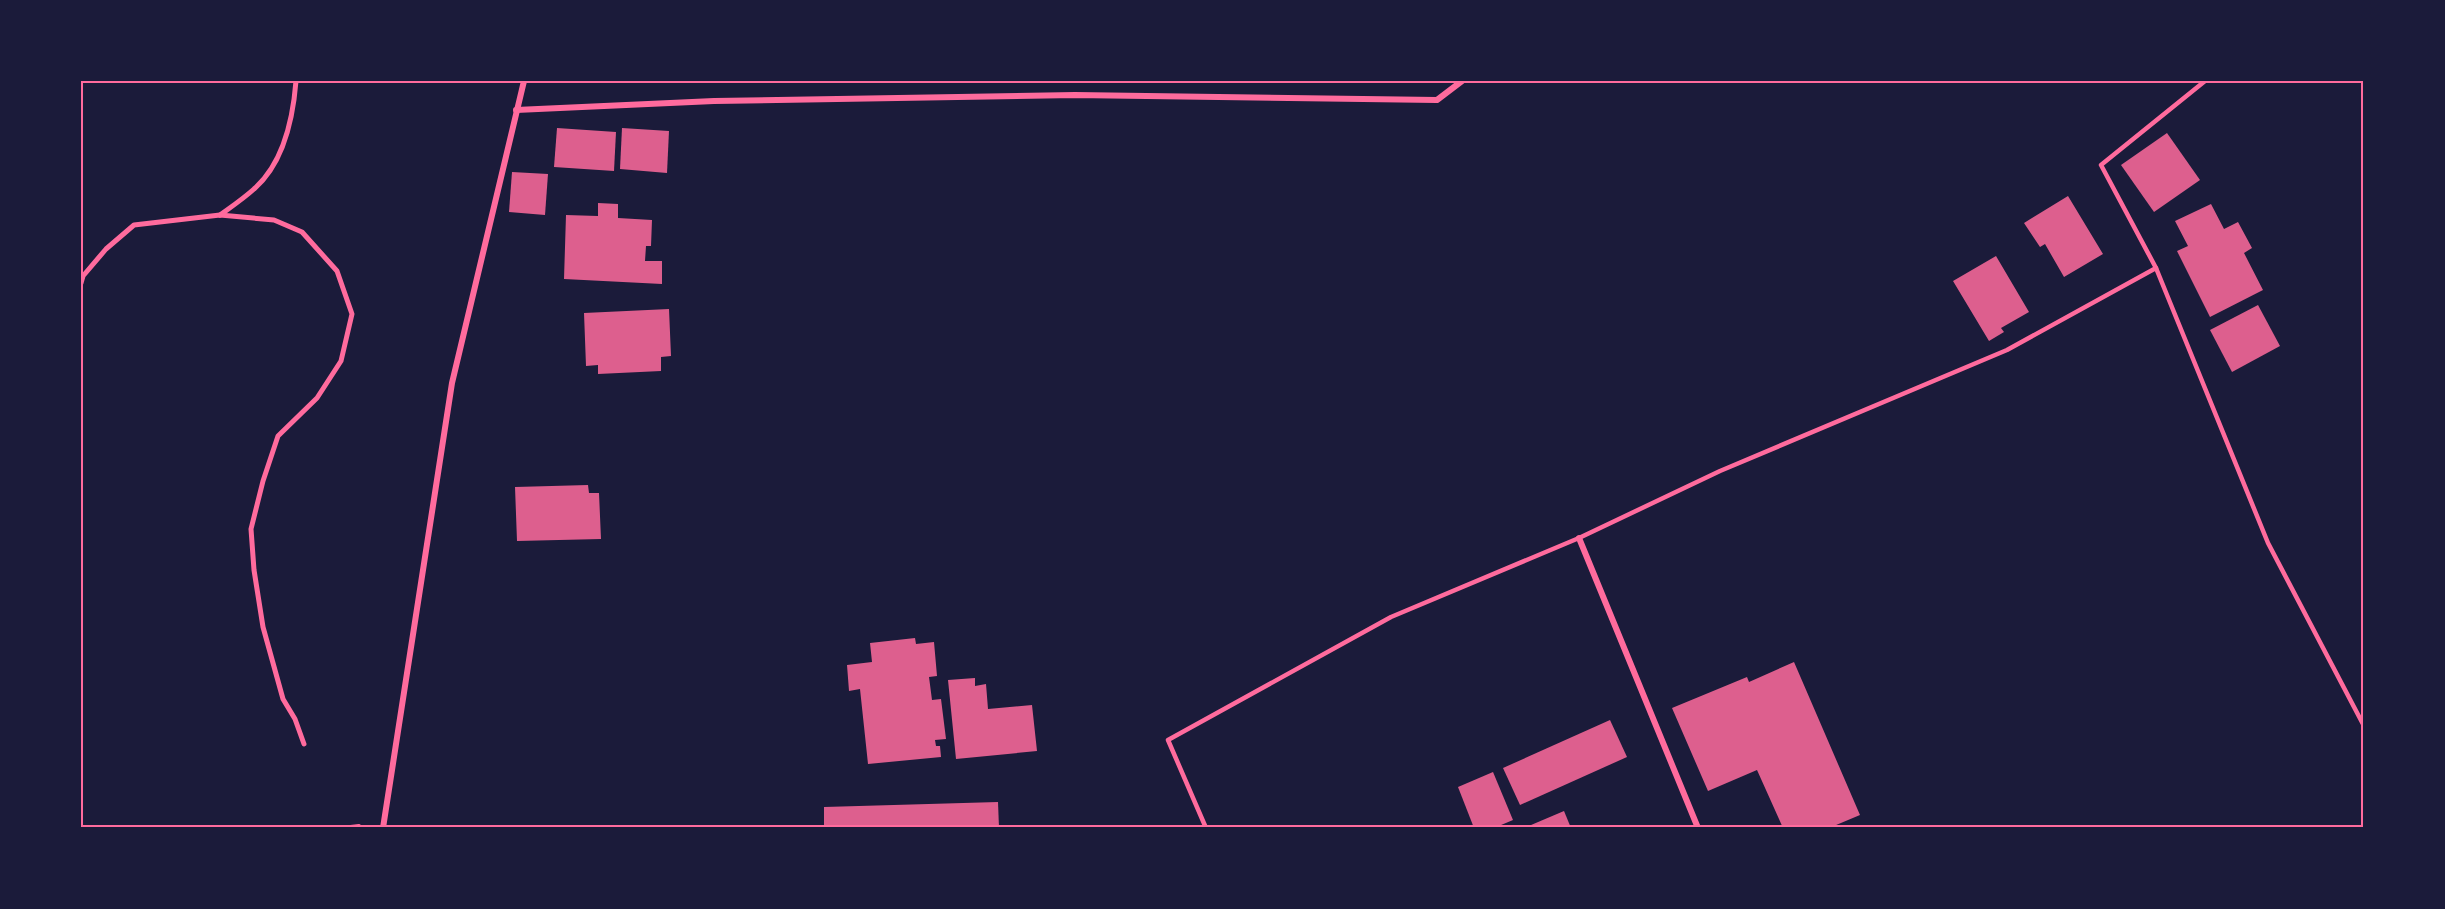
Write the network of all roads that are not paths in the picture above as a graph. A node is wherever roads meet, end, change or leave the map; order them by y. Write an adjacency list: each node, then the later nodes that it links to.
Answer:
1 (296, 81): 6 (street)
2 (524, 81): 5 (street)
3 (1462, 81): 5 (street)
4 (2205, 81): 7 (lane)
5 (516, 110): 12 (street)
6 (220, 215): 8 (street); 11 (street)
7 (2156, 268): 9 (lane); 10 (lane)
8 (81, 283)
9 (1579, 538): 13 (lane); 14 (street)
10 (2364, 726)
11 (304, 744)
12 (383, 828)
13 (1206, 828)
14 (1698, 828)

